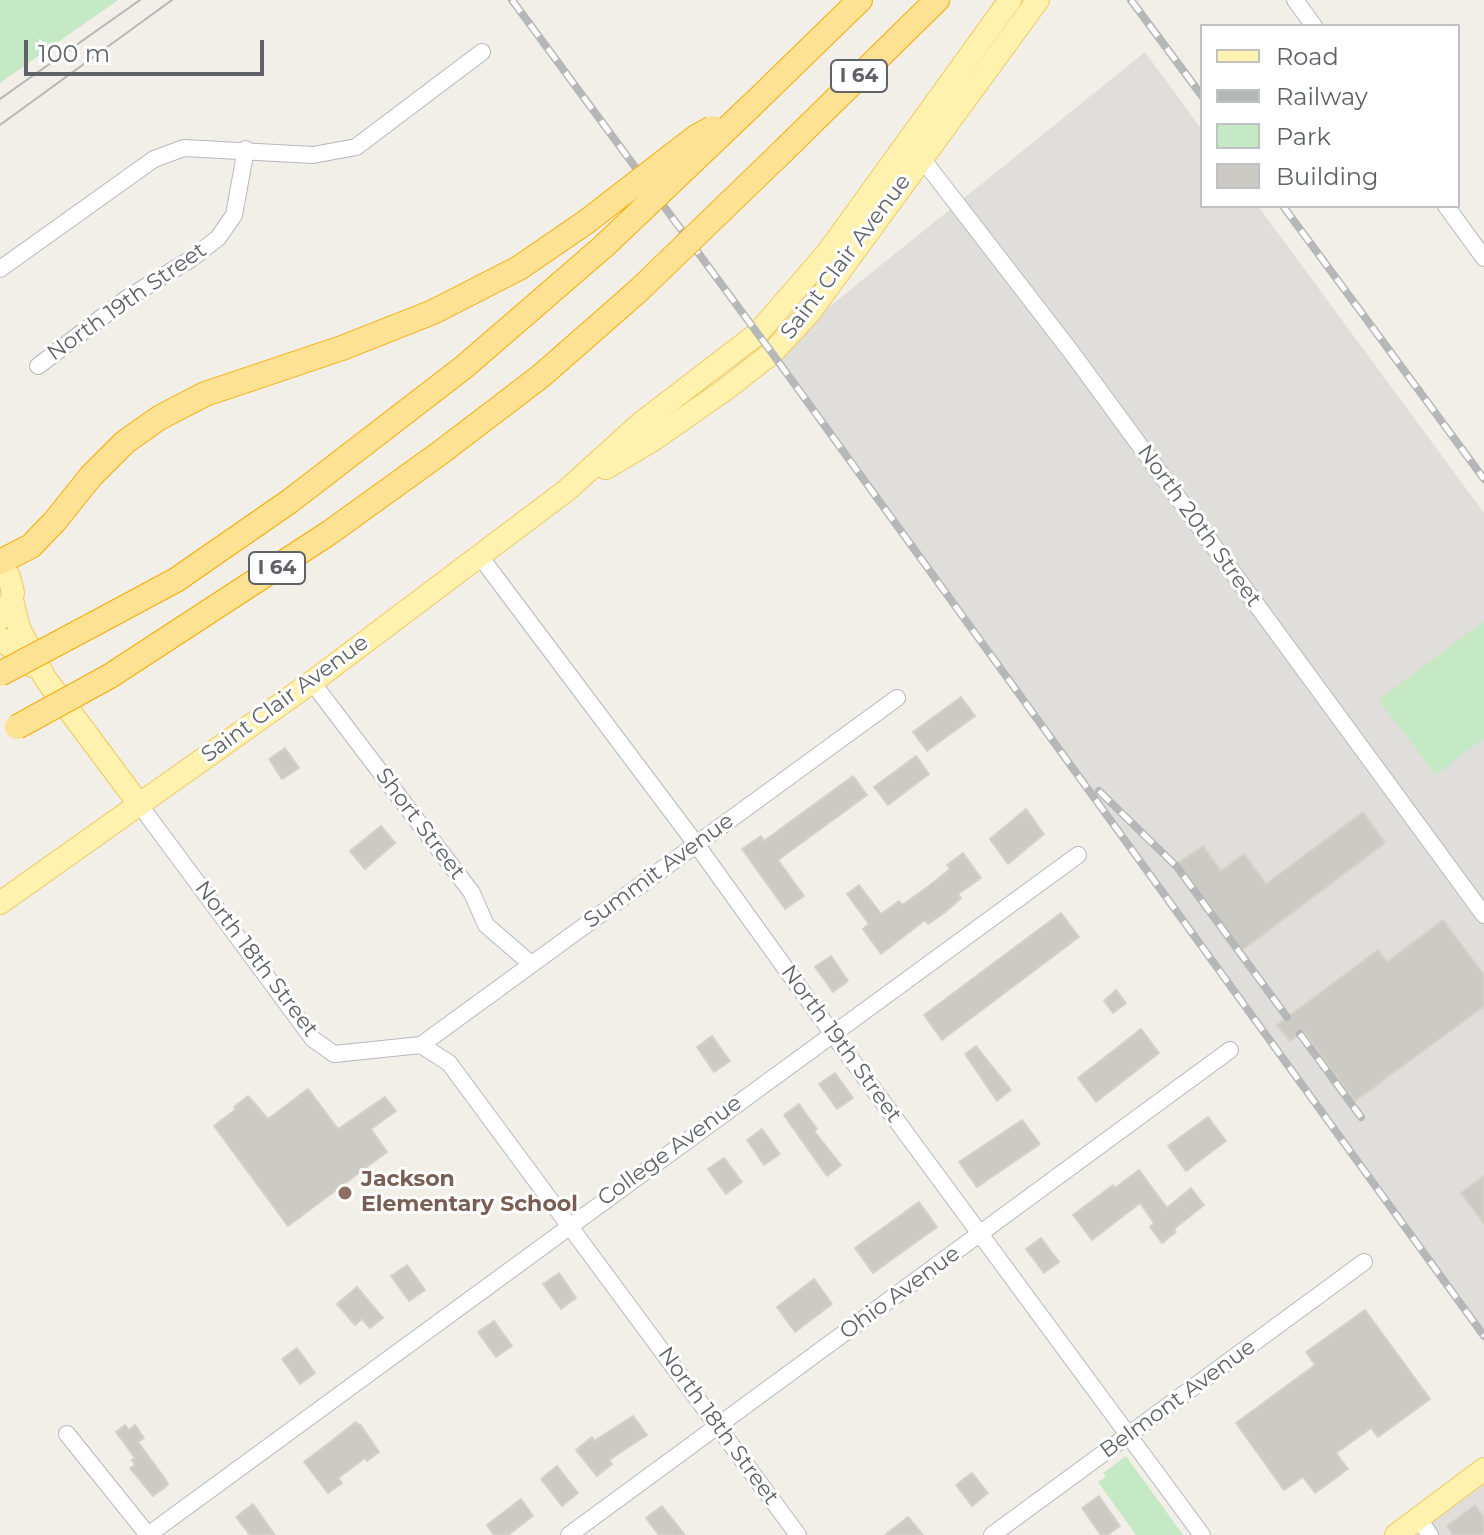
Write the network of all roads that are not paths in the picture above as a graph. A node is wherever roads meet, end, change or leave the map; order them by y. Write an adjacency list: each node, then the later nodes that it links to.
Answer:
1 (860, 0): 8 (highway, I 64)
2 (937, 0): 23 (highway, I 64, bridge)
3 (1010, 0): 10 (main road, Saint Clair Avenue)
4 (1038, 0): 10 (main road, Saint Clair Avenue)
5 (1295, 0): 6 (street)
6 (1313, 24)
7 (482, 52): 9 (street)
8 (752, 105): 16 (highway, bridge); 19 (highway, I 64, bridge)
9 (246, 149): 13 (street); 14 (street, North 19th Street)
10 (915, 149): 15 (main road, Saint Clair Avenue); 28 (street, North 20th Street)
11 (1448, 208): 12 (street)
12 (1481, 248)
13 (0, 269)
14 (38, 366)
15 (479, 555): 21 (main road, Saint Clair Avenue); 25 (street, North 19th Street)
16 (0, 564): 17 (main road, North 18th Street)
17 (6, 609): 20 (main road, North 18th Street)
18 (0, 638): 20 (main road, North 18th Street)
19 (0, 674)
20 (45, 678): 24 (main road, North 18th Street)
21 (312, 682): 24 (main road, Saint Clair Avenue); 29 (street, Short Street)
22 (897, 698): 25 (street, Summit Avenue)
23 (8, 731)
24 (139, 804): 27 (main road, Saint Clair Avenue); 31 (street, North 18th Street)
25 (696, 844): 29 (street, Summit Avenue); 30 (street, North 19th Street)
26 (1078, 855): 30 (street, College Avenue)
27 (0, 903)
28 (1484, 915)
29 (530, 963): 31 (street, Summit Avenue)
30 (832, 1033): 33 (street, College Avenue); 34 (street, North 19th Street)
31 (421, 1045): 33 (street, North 18th Street)
32 (1230, 1050): 34 (street, Ohio Avenue)
33 (570, 1225): 36 (street, North 18th Street); 41 (street, College Avenue)
34 (981, 1234): 36 (street, Ohio Avenue); 38 (street, North 19th Street)
35 (1364, 1262): 38 (street, Belmont Avenue)
36 (718, 1426): 42 (street, Ohio Avenue); 43 (street, North 18th Street)
37 (67, 1434): 41 (street)
38 (1129, 1435): 44 (street, Belmont Avenue); 45 (street, North 19th Street)
39 (1484, 1469): 40 (main road)
40 (1424, 1527): 46 (main road)
41 (148, 1535)
42 (569, 1535)
43 (798, 1535)
44 (992, 1535)
45 (1202, 1535)
46 (1396, 1535)

